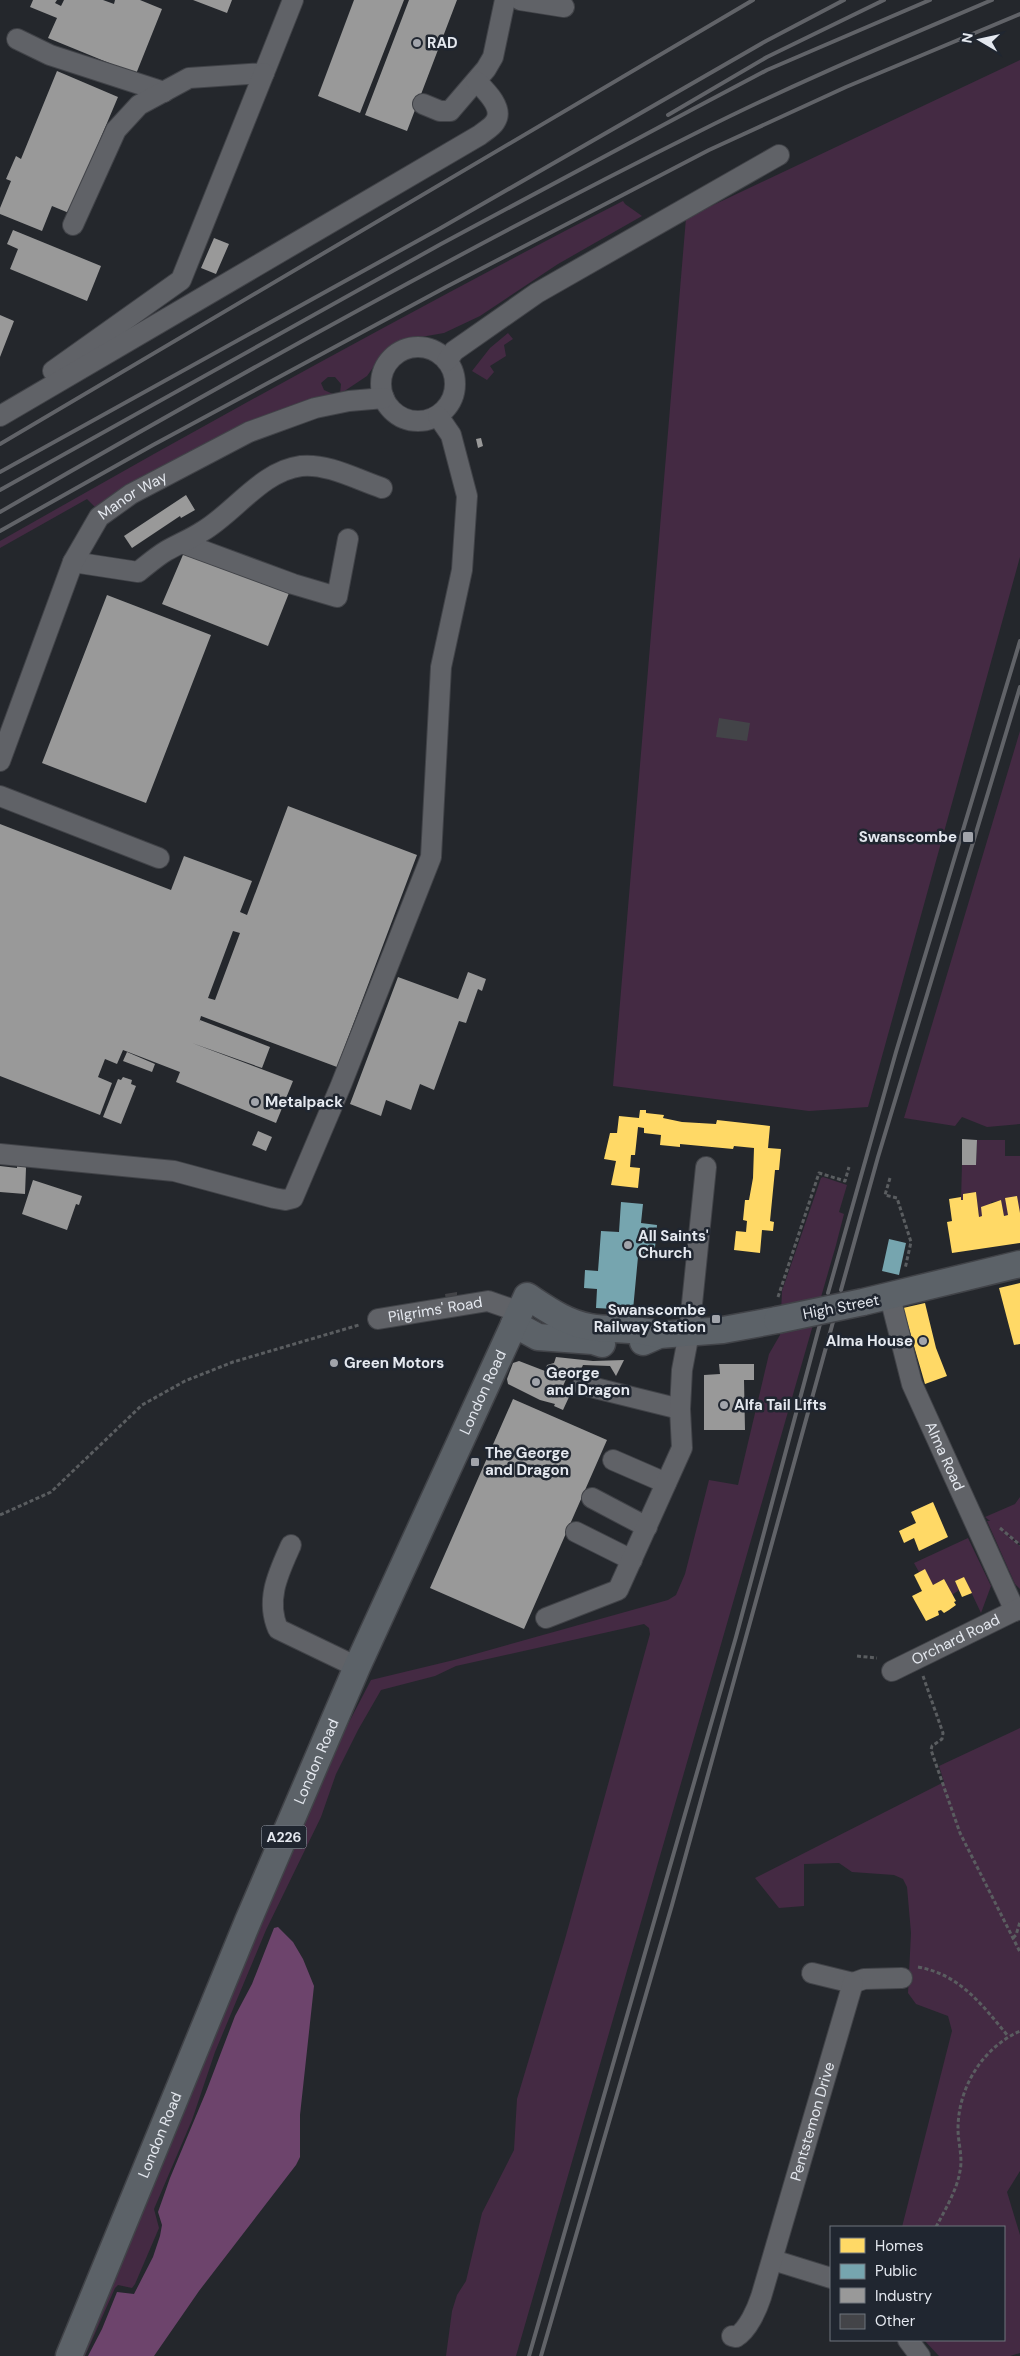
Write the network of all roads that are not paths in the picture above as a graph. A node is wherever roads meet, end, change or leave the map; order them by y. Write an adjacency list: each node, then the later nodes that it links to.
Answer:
1 (292, 0): 6 (street)
2 (520, 0): 4 (street)
3 (504, 7): 7 (street)
4 (564, 7)
5 (17, 39): 8 (street)
6 (264, 73): 8 (street); 13 (street)
7 (476, 81): 9 (street); 15 (street)
8 (164, 92): 11 (street)
9 (423, 104)
10 (779, 155): 12 (street)
11 (73, 225)
12 (447, 361): 14 (street); 16 (street)
13 (36, 383)
14 (384, 398): 16 (street); 20 (street, Manor Way)
15 (0, 416)
16 (438, 416): 24 (street)
17 (382, 488): 19 (street)
18 (348, 539): 19 (street)
19 (182, 543): 20 (street)
20 (73, 562): 21 (street, Manor Way)
21 (0, 761)
22 (0, 796): 23 (street)
23 (160, 858)
24 (0, 1154)
25 (706, 1167): 30 (street)
26 (1020, 1264): 27 (main road, High Street)
27 (890, 1297): 30 (main road, High Street, bridge); 41 (street, Alma Road)
28 (378, 1319): 29 (street, Pilgrims' Road)
29 (516, 1319): 31 (main road, High Street); 31 (main road, High Street); 44 (main road, London Road / A226)
30 (689, 1333): 31 (main road, High Street); 33 (street)
31 (659, 1335)
32 (583, 1385): 33 (street)
33 (680, 1409): 35 (street)
34 (613, 1460): 35 (street)
35 (666, 1483): 37 (street)
36 (592, 1498): 37 (street)
37 (647, 1527): 40 (street)
38 (576, 1532): 40 (street)
39 (291, 1545): 44 (street)
40 (632, 1560): 42 (street)
41 (1017, 1609): 43 (street, Orchard Road)
42 (546, 1618)
43 (888, 1665)
44 (357, 1667): 52 (main road, London Road / A226)
45 (907, 1972): 47 (street)
46 (812, 1973): 47 (street)
47 (853, 1983): 48 (street, Pentstemon Drive)
48 (773, 2260): 49 (street); 50 (street, Pentstemon Drive)
49 (830, 2278)
50 (732, 2336)
51 (909, 2341): 53 (street)
52 (69, 2356)
53 (920, 2356)

